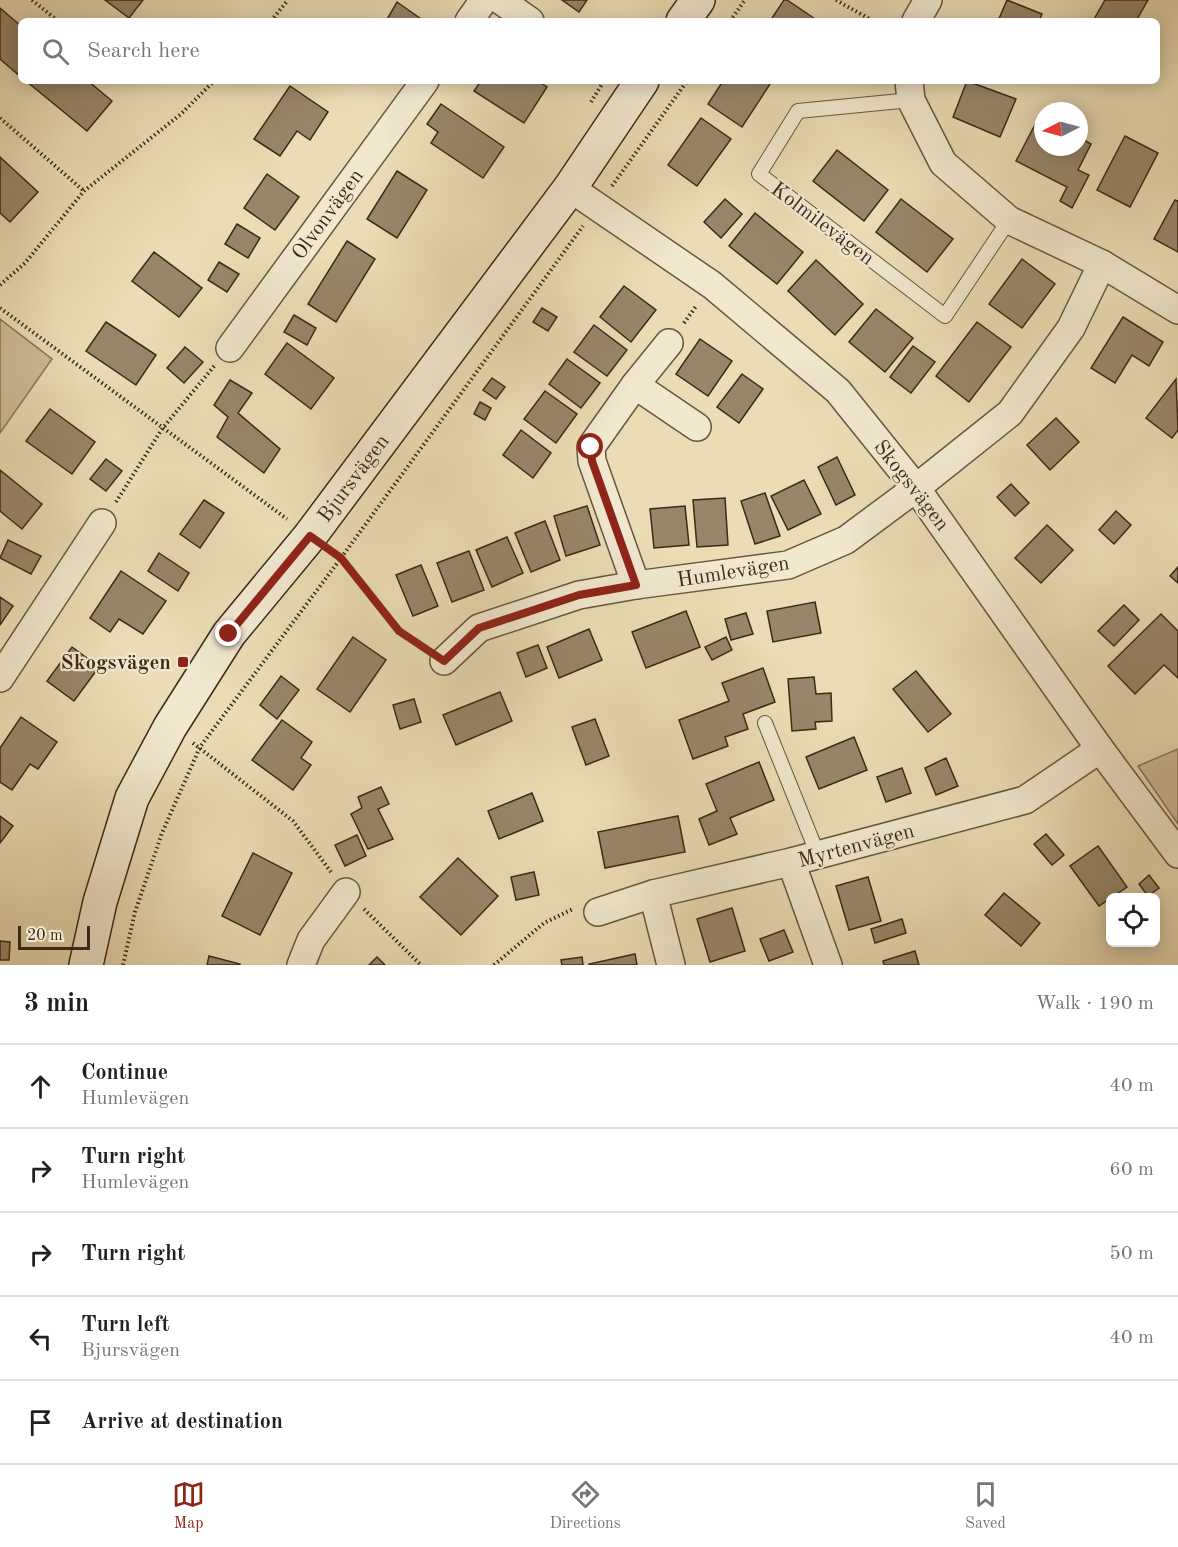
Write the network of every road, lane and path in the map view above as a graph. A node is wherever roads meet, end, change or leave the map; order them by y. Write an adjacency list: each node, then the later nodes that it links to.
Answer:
1 (32, 0): 9 (path)
2 (288, 0): 10 (path)
3 (484, 0): 11 (street)
4 (500, 0): 12 (street)
5 (698, 0): 13 (street)
6 (745, 0): 14 (path)
7 (836, 0): 15 (path)
8 (928, 0): 16 (street)
9 (54, 18)
10 (273, 18)
11 (471, 18)
12 (526, 18)
13 (685, 18)
14 (732, 18)
15 (868, 18)
16 (918, 18)
17 (211, 84): 24 (path)
18 (423, 84): 33 (street, Olvonvägen)
19 (631, 84): 23 (street, Bjursvägen)
20 (685, 84): 25 (path)
21 (910, 91): 26 (street, Kolmilevägen); 26 (lane, Kolmilevägen)
22 (0, 118): 24 (path)
23 (570, 188): 25 (street, Skogsvägen); 39 (street, Bjursvägen)
24 (84, 191): 28 (path)
25 (597, 206): 29 (street, Skogsvägen); 40 (path)
26 (1009, 220): 27 (street, Kolmilevägen)
27 (1102, 264): 31 (street, Kolmilevägen); 37 (street)
28 (0, 285)
29 (712, 285): 32 (path); 37 (street, Skogsvägen)
30 (0, 308): 36 (path)
31 (1178, 310)
32 (669, 343): 34 (street)
33 (230, 348): 36 (path)
34 (635, 385): 35 (street); 41 (street)
35 (697, 427)
36 (162, 429): 38 (path); 39 (path)
37 (916, 488): 41 (street, Humlevägen); 46 (street, Skogsvägen)
38 (102, 523): 43 (street)
39 (310, 536): 40 (path); 55 (street, Bjursvägen)
40 (341, 558): 42 (path); 45 (path)
41 (636, 585): 42 (street, Humlevägen)
42 (444, 661)
43 (0, 678)
44 (765, 723): 49 (lane)
45 (200, 747): 47 (path); 56 (path)
46 (1100, 749): 48 (street, Skogsvägen); 49 (street, Myrtenvägen)
47 (293, 821)
48 (1178, 854)
49 (818, 855): 50 (street, Myrtenvägen)
50 (791, 862): 52 (street, Myrtenvägen); 61 (street)
51 (346, 892): 57 (street)
52 (653, 894): 53 (street, Myrtenvägen); 60 (street)
53 (598, 912): 59 (path)
54 (383, 927): 58 (path)
55 (86, 965)
56 (123, 965)
57 (300, 965)
58 (421, 965)
59 (494, 965)
60 (672, 965)
61 (828, 965)

